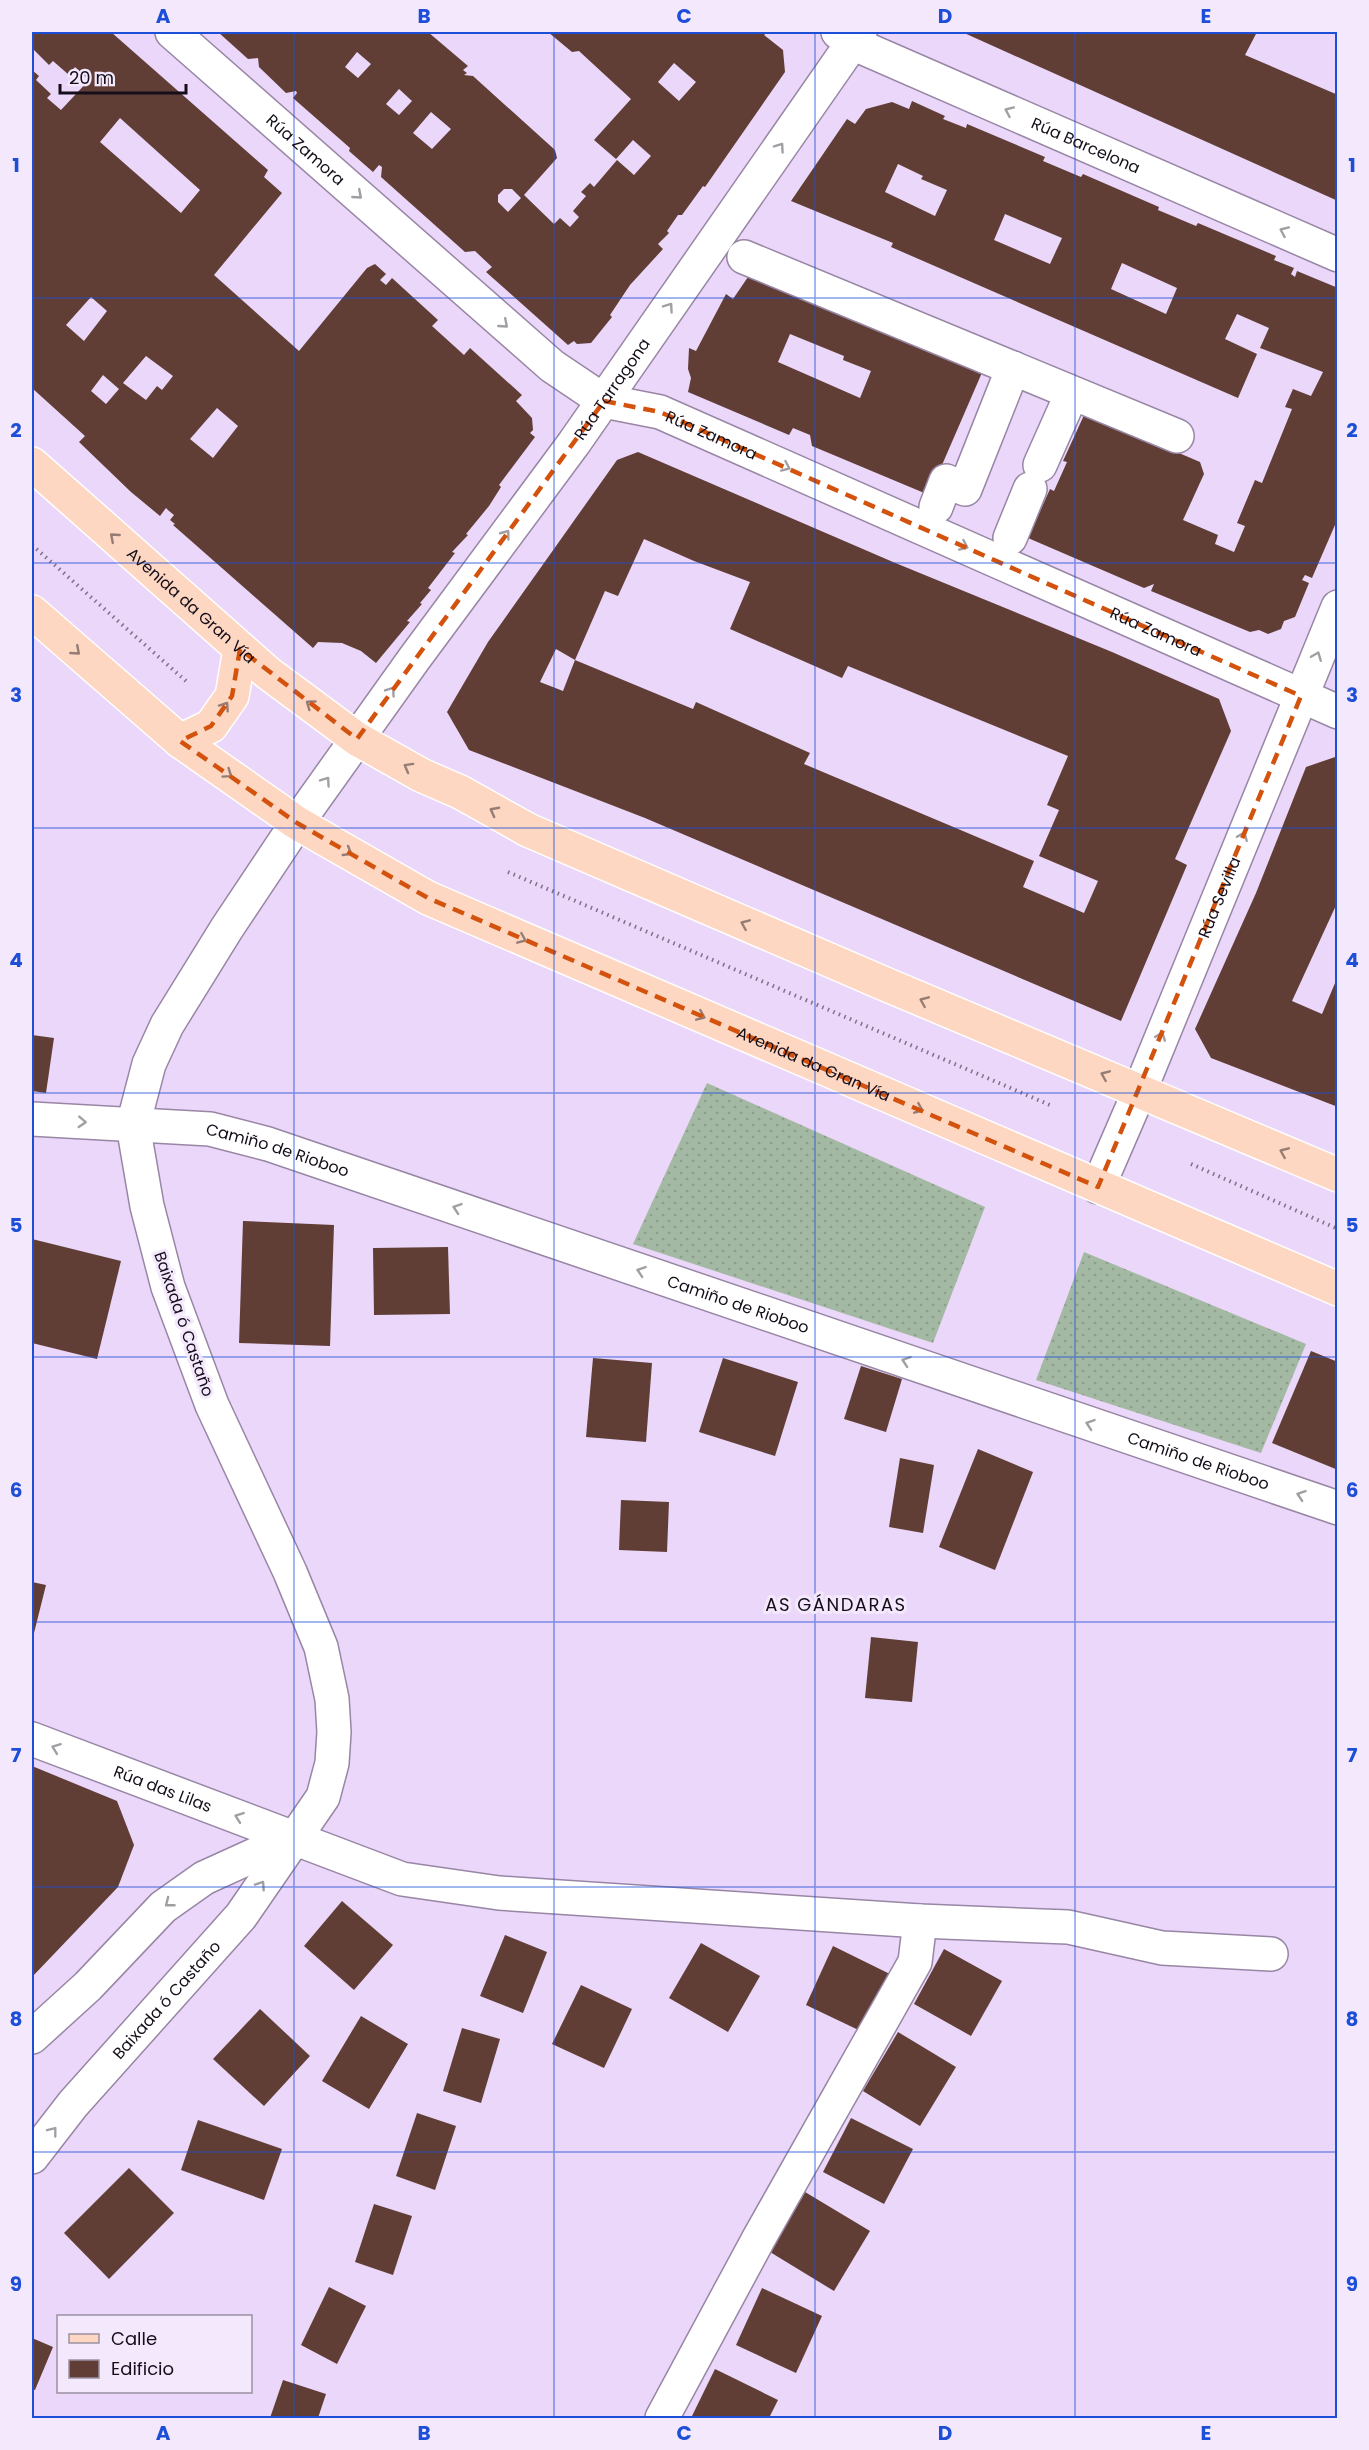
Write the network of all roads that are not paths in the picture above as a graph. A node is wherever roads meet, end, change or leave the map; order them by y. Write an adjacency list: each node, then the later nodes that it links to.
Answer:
1 (172, 32): 7 (street, Rúa Zamora, one-way to 7)
2 (850, 35): 3 (street, Rúa Barcelona, one-way to 2); 7 (street, Rúa Tarragona, one-way to 2)
3 (1338, 255)
4 (744, 257): 5 (street)
5 (1013, 368): 6 (street); 10 (street)
6 (1072, 393): 8 (street); 11 (street)
7 (604, 401): 15 (street, Rúa Zamora, one-way to 15); 17 (street, Rúa Tarragona, one-way to 7)
8 (1177, 436)
9 (32, 464): 14 (main road, Avenida da Gran Vía, one-way to 9)
10 (936, 507)
11 (1010, 538)
12 (1338, 606): 15 (street, Rúa Sevilla, one-way to 12)
13 (32, 612): 18 (main road, Avenida da Gran Vía, one-way to 18)
14 (240, 649): 17 (main road, Avenida da Gran Vía, one-way to 14); 18 (main road, one-way to 14)
15 (1301, 696): 16 (street, Rúa Zamora); 20 (street, Rúa Sevilla, one-way to 15)
16 (1338, 712)
17 (357, 739): 19 (street, one-way to 17); 20 (main road, Avenida da Gran Vía, one-way to 17)
18 (180, 741): 19 (main road, Avenida da Gran Vía, one-way to 19)
19 (297, 823): 22 (street, Baixada ó Castaño); 24 (main road, Avenida da Gran Vía, one-way to 24)
20 (1140, 1090): 23 (main road, Avenida da Gran Vía, one-way to 20); 24 (street, Rúa Sevilla)
21 (32, 1119): 22 (street, Camiño de Rioboo, one-way to 22)
22 (133, 1125): 26 (street, Camiño de Rioboo, one-way to 22); 28 (street, Baixada ó Castaño)
23 (1338, 1175)
24 (1098, 1187): 25 (main road, Avenida da Gran Vía)
25 (1338, 1289)
26 (1338, 1508)
27 (32, 1739): 28 (street, Rúa das Lilas, one-way to 27)
28 (294, 1837): 29 (street, Baixada ó Castaño); 30 (street, Baixada ó Castaño, one-way to 28); 31 (street, Rúa das Lilas)
29 (204, 1878): 30 (street); 33 (street, Baixada ó Castaño, one-way to 33)
30 (240, 1916): 34 (street, Baixada ó Castaño, one-way to 30)
31 (920, 1921): 32 (street, Rúa das Lilas); 35 (street)
32 (1271, 1954)
33 (32, 2037)
34 (32, 2157)
35 (662, 2418)

